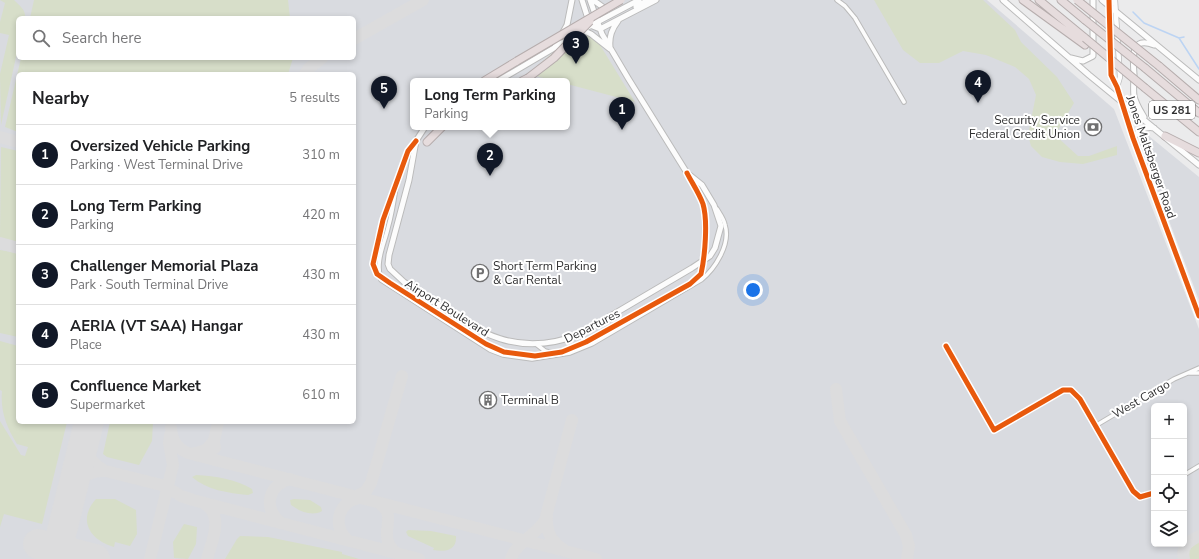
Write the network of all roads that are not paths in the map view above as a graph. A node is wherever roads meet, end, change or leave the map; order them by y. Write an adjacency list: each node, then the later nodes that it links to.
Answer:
1 (572, 0): 31 (main road)
2 (582, 0): 26 (main road)
3 (592, 0): 19 (main road); 25 (main road)
4 (621, 0): 22 (highway, bridge)
5 (639, 0): 19 (main road)
6 (648, 0): 21 (main road)
7 (656, 0): 21 (main road)
8 (836, 0): 41 (street)
9 (1003, 0): 33 (main road)
10 (1023, 0): 29 (highway)
11 (1039, 0): 29 (highway, US 281)
12 (1061, 0): 24 (highway, US 281)
13 (1066, 0): 24 (highway)
14 (1077, 0): 40 (highway, bridge)
15 (1093, 0): 33 (main road)
16 (1102, 0): 18 (main road)
17 (1115, 0): 20 (street, Jones Maltsberger Road)
18 (1109, 3): 20 (main road); 38 (street, Jones Maltsberger Road)
19 (618, 11): 25 (main road)
20 (1115, 11): 30 (main road); 38 (street, Jones Maltsberger Road)
21 (632, 12): 23 (main road)
22 (599, 13): 34 (highway, bridge); 36 (highway, bridge)
23 (621, 18): 27 (main road); 32 (main road)
24 (1085, 20): 42 (highway, US 281, bridge)
25 (597, 21): 26 (main road); 27 (main road)
26 (590, 25): 27 (main road); 28 (main road)
27 (600, 29): 32 (main road)
28 (582, 30): 31 (main road); 32 (main road)
29 (1085, 41): 47 (highway, US 281, bridge)
30 (1159, 47): 37 (main road); 43 (main road)
31 (553, 49): 35 (main road)
32 (610, 50): 54 (main road)
33 (1068, 57): 39 (main road)
34 (489, 78)
35 (503, 78)
36 (526, 78)
37 (1199, 80)
38 (1117, 87): 39 (street, Jones Maltsberger Road)
39 (1120, 100): 43 (main road); 49 (street, Jones Maltsberger Road)
40 (1199, 100)
41 (904, 102)
42 (1199, 113)
43 (1146, 121): 44 (main road)
44 (1156, 129): 48 (main road); 49 (main road)
45 (423, 130): 50 (main road)
46 (439, 130): 51 (highway)
47 (1199, 132)
48 (1165, 136): 52 (highway); 53 (main road)
49 (1133, 138): 57 (street, Jones Maltsberger Road)
50 (416, 141): 55 (street); 58 (main road, Airport Boulevard)
51 (427, 142)
52 (1199, 153)
53 (1199, 165)
54 (687, 173): 55 (street, Departures, bridge); 56 (main road)
55 (396, 187): 60 (street)
56 (714, 205): 58 (main road); 60 (street)
57 (1199, 316)
58 (536, 344): 60 (street)
59 (946, 346): 64 (street)
60 (570, 353)
61 (1199, 368): 62 (street, West Cargo)
62 (1188, 373): 63 (street, West Cargo); 64 (street, West Cargo)
63 (1199, 373)
64 (1095, 426): 67 (street)
65 (1199, 466): 66 (street)
66 (1187, 473)
67 (1151, 494)

